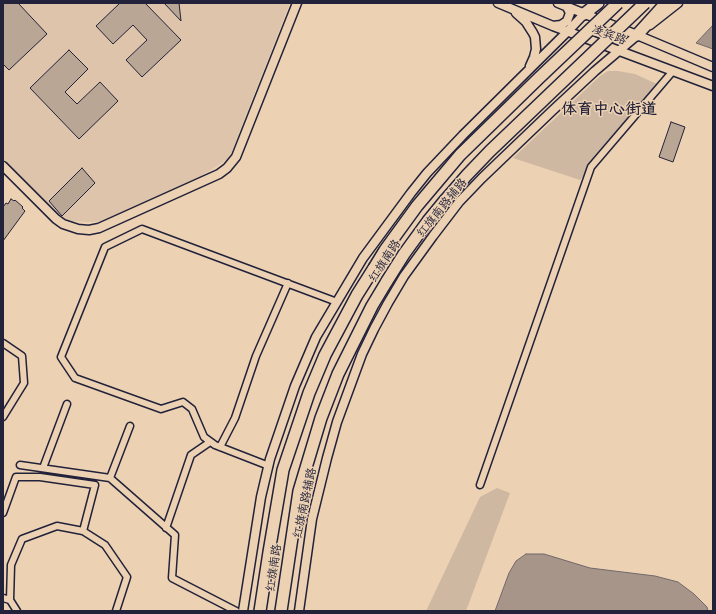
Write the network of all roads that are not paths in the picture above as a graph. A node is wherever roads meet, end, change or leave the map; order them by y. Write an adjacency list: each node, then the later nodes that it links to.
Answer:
1 (297, 3): 21 (main road)
2 (498, 3): 10 (main road, 凌宾路)
3 (558, 3): 11 (main road, 凌宾路)
4 (593, 3): 12 (main road)
5 (598, 3): 12 (highway)
6 (618, 3): 44 (highway, 红旗南路, bridge)
7 (645, 3): 45 (highway, 红旗南路, bridge)
8 (666, 3): 15 (highway)
9 (678, 3): 15 (main road, 红旗南路辅路)
10 (508, 7): 13 (main road, 凌宾路); 19 (main road)
11 (567, 7): 12 (main road, 凌宾路); 13 (main road)
12 (584, 14): 14 (main road); 15 (main road, 凌宾路)
13 (553, 26): 14 (main road, 凌宾路)
14 (567, 32): 16 (main road, 凌宾路); 19 (main road)
15 (637, 35): 16 (main road, 红旗南路辅路); 17 (main road, 凌宾路)
16 (619, 51): 18 (main road, 凌宾路); 46 (main road, 红旗南路辅路)
17 (713, 67)
18 (673, 71): 20 (main road, 凌宾路); 34 (street)
19 (527, 72): 23 (main road)
20 (713, 86)
21 (3, 166)
22 (288, 283): 23 (street); 28 (street); 29 (street)
23 (337, 302): 31 (main road)
24 (3, 343): 26 (street)
25 (67, 404): 32 (street)
26 (3, 416)
27 (130, 426): 33 (street)
28 (210, 442): 29 (street); 36 (street)
29 (220, 447): 31 (street)
30 (20, 465): 32 (street)
31 (269, 466): 43 (main road)
32 (43, 468): 33 (street)
33 (110, 478): 36 (street)
34 (480, 485)
35 (3, 513): 37 (street)
36 (166, 528): 42 (street)
37 (82, 531): 39 (street); 41 (street)
38 (3, 598): 39 (street)
39 (10, 600): 40 (street)
40 (17, 611)
41 (116, 611)
42 (236, 611)
43 (243, 611)
44 (260, 611)
45 (282, 611)
46 (299, 611)

